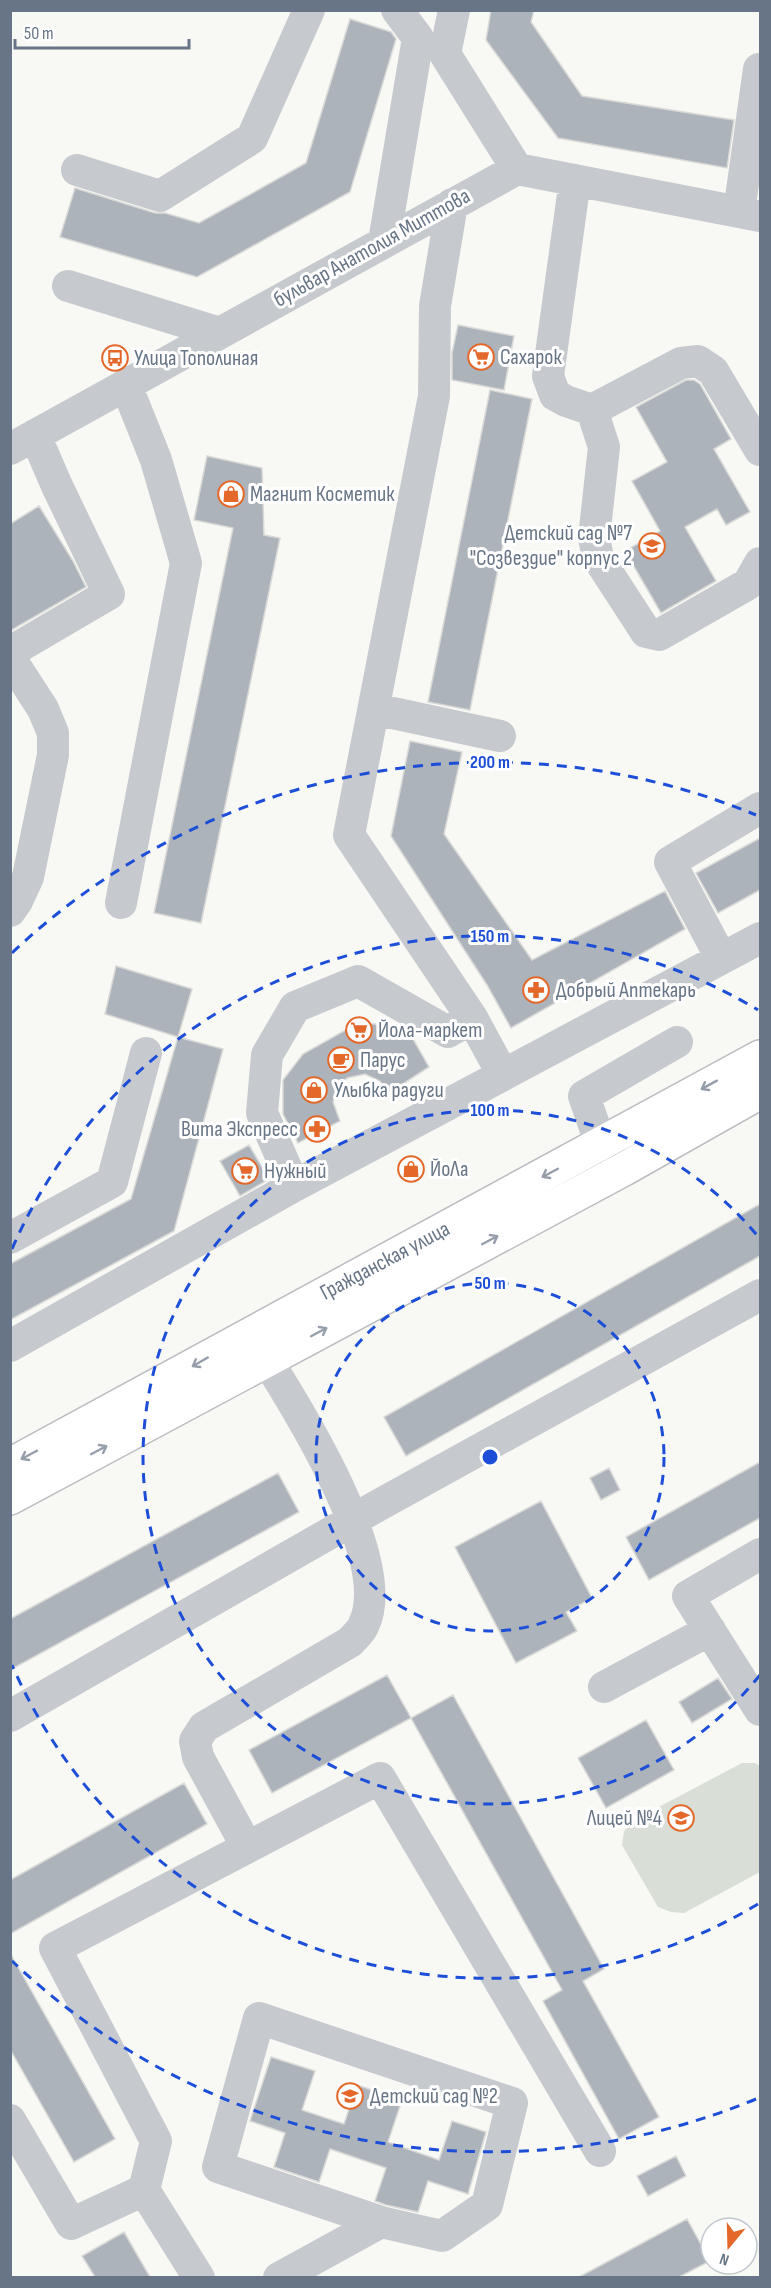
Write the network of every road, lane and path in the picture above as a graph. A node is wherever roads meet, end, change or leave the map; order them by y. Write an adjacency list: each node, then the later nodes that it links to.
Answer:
1 (309, 10): 6 (street)
2 (397, 10): 10 (street)
3 (454, 10): 5 (street)
4 (760, 66): 9 (street)
5 (517, 169): 7 (street); 8 (street, бульвар Анатолия Миттова)
6 (77, 170)
7 (575, 180): 9 (street); 14 (street)
8 (452, 204): 10 (street, бульвар Анатолия Миттова); 20 (street)
9 (750, 214)
10 (384, 242): 12 (street, бульвар Анатолия Миттова)
11 (68, 286): 12 (street)
12 (220, 333): 13 (street, бульвар Анатолия Миттова)
13 (126, 385): 15 (street, бульвар Анатолия Миттова); 23 (street)
14 (592, 410): 16 (street); 17 (street)
15 (23, 442): 18 (street)
16 (760, 450)
17 (760, 563)
18 (10, 652)
19 (10, 658): 24 (street)
20 (374, 710): 21 (street); 27 (street)
21 (500, 736)
22 (760, 808): 26 (street)
23 (121, 903)
24 (10, 911)
25 (760, 938): 26 (street)
26 (721, 958): 31 (street)
27 (472, 1018): 31 (street); 34 (street)
28 (676, 1042): 33 (street)
29 (146, 1053): 35 (street)
30 (760, 1057): 33 (main road, Гражданская улица, one-way to 33)
31 (503, 1075): 34 (street)
32 (760, 1092): 38 (main road, Гражданская улица, one-way to 32)
33 (601, 1145): 38 (main road, Гражданская улица, one-way to 38)
34 (294, 1186): 37 (street)
35 (10, 1238)
36 (760, 1295): 41 (street)
37 (10, 1346)
38 (259, 1346): 39 (main road, Гражданская улица, one-way to 39); 40 (main road, Гражданская улица, one-way to 38); 41 (street)
39 (10, 1465)
40 (10, 1498)
41 (354, 1519): 46 (street); 47 (street)
42 (760, 1554): 43 (street)
43 (710, 1630): 44 (street); 45 (street)
44 (604, 1687)
45 (760, 1710)
46 (10, 1716)
47 (247, 1847): 49 (street); 50 (street)
48 (10, 2120): 50 (street)
49 (600, 2151)
50 (144, 2190): 52 (street)
51 (381, 2222): 51 (street); 53 (street)
52 (199, 2277)
53 (279, 2277)

